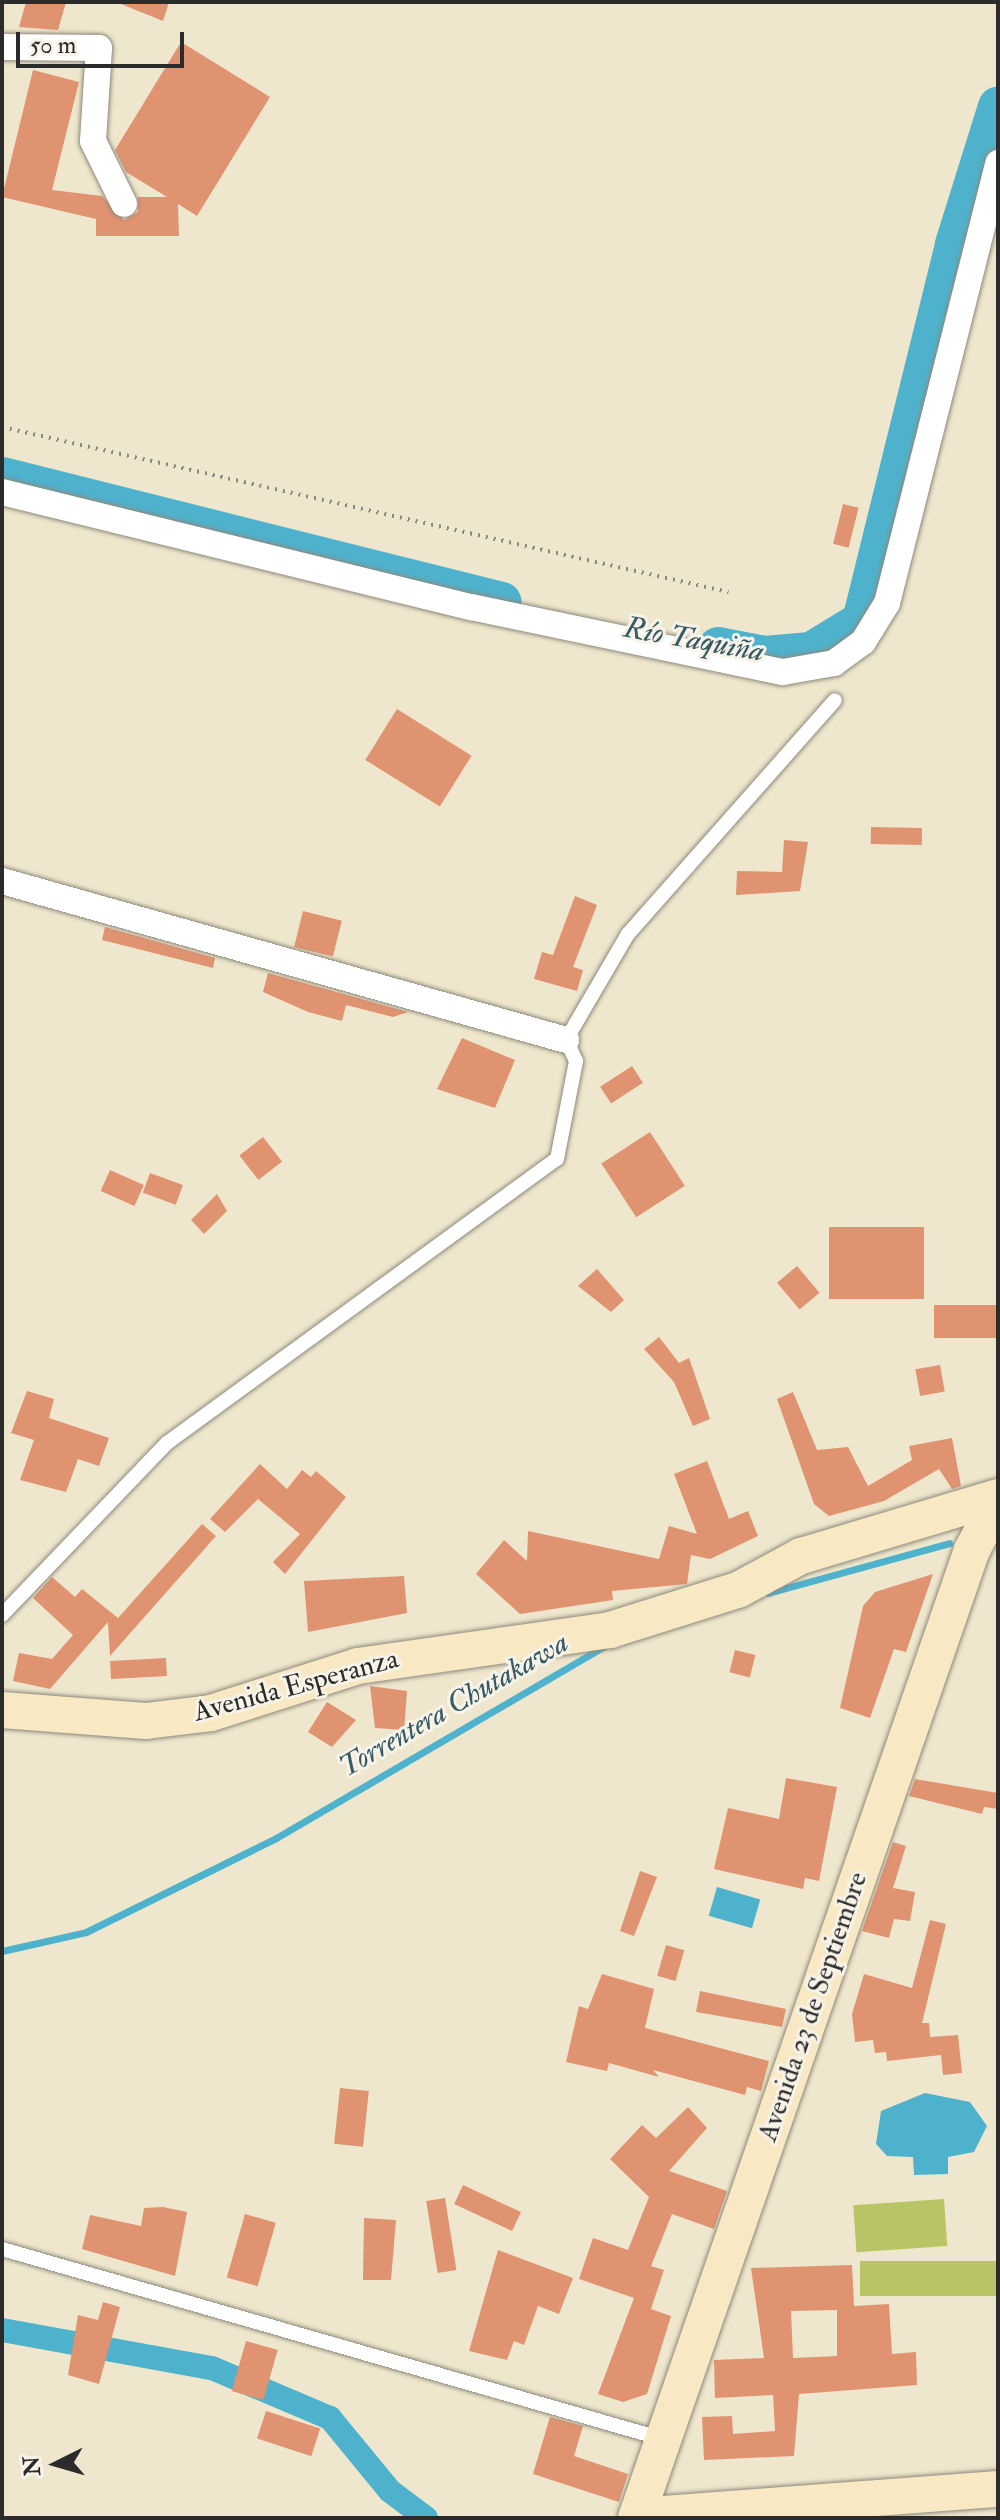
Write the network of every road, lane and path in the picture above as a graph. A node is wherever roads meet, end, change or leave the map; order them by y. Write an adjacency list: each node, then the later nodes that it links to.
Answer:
1 (2, 47): 3 (street)
2 (998, 163): 5 (street)
3 (124, 204)
4 (2, 427): 6 (path)
5 (2, 492)
6 (728, 592)
7 (835, 700): 9 (lane)
8 (2, 881): 9 (street)
9 (566, 1040): 11 (lane)
10 (995, 1504): 12 (main road, Avenida Esperanza); 14 (main road, Avenida 23 de Septiembre)
11 (2, 1615)
12 (2, 1710)
13 (2, 2249): 14 (lane)
14 (663, 2439): 16 (main road, Avenida 23 de Septiembre)
15 (998, 2489): 16 (main road)
16 (636, 2517)

